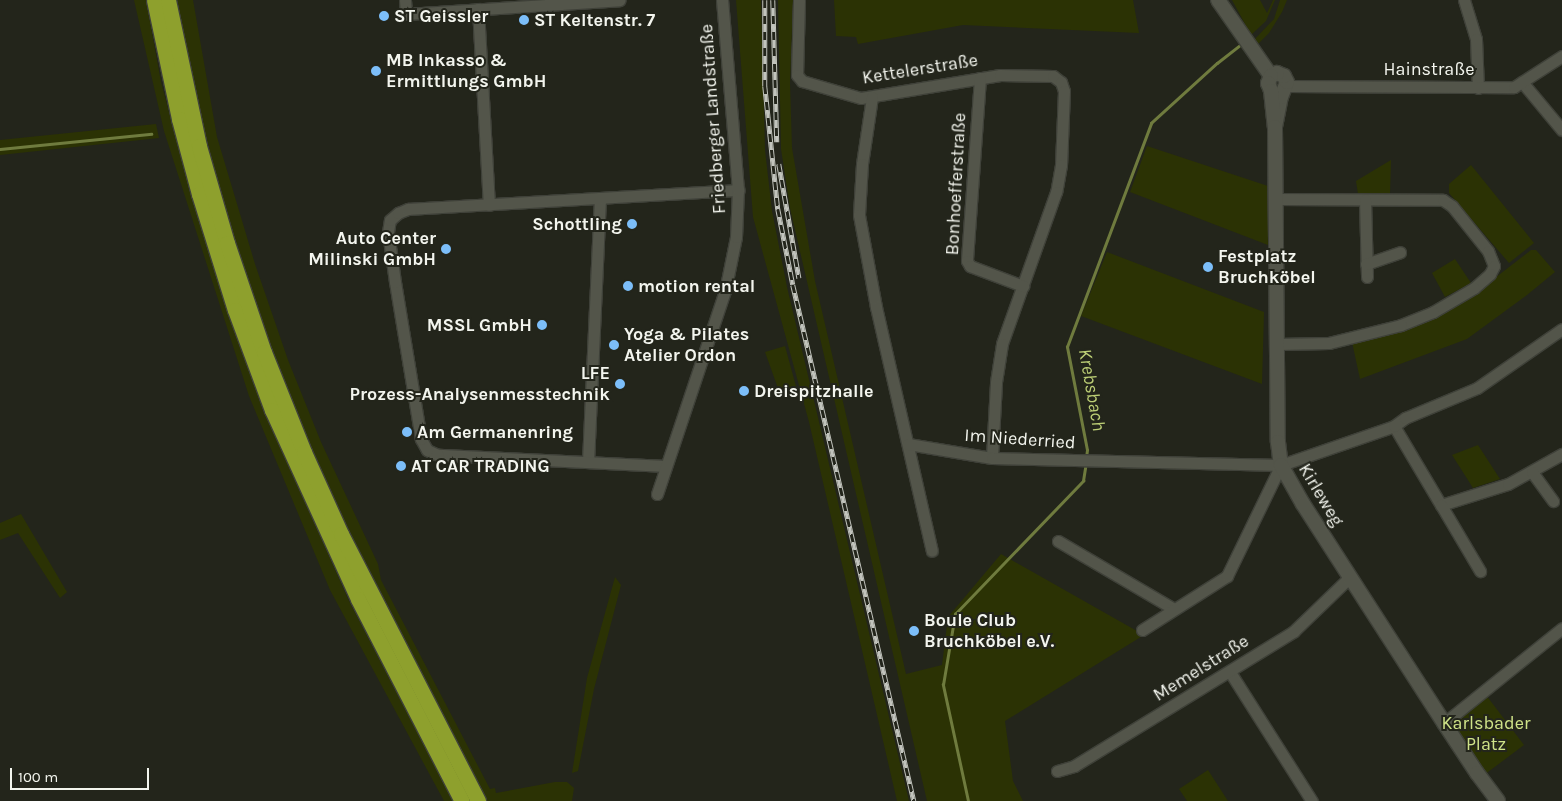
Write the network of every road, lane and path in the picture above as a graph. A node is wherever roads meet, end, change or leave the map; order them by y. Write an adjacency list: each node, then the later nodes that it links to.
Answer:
1 (154, 0): 49 (highway)
2 (168, 0): 50 (highway)
3 (405, 0): 9 (street)
4 (620, 0): 9 (street)
5 (722, 0): 17 (street, Friedberger Landstraße)
6 (799, 0): 15 (street, Kettelerstraße)
7 (1218, 0): 14 (street)
8 (1464, 0): 13 (street)
9 (478, 9): 21 (street)
10 (1562, 56): 12 (street, Hainstraße)
11 (980, 78): 15 (street, Kettelerstraße); 25 (street, Bonhoefferstraße); 25 (street, Kettelerstraße)
12 (1522, 82): 13 (street, Hainstraße); 16 (street)
13 (1478, 88): 14 (street, Hainstraße)
14 (1281, 89): 19 (street, Kirleweg)
15 (872, 97): 29 (street)
16 (1562, 130)
17 (738, 190): 18 (street); 34 (street, Friedberger Landstraße)
18 (600, 198): 21 (street); 32 (street)
19 (1276, 199): 20 (street); 27 (street, Kirleweg)
20 (1365, 200): 23 (street); 27 (street)
21 (490, 205): 32 (street)
22 (1400, 252): 23 (street)
23 (1366, 264): 24 (street)
24 (1366, 277)
25 (1023, 286): 31 (street)
26 (1562, 329): 28 (street)
27 (1277, 344): 33 (street, Kirleweg)
28 (1394, 426): 33 (street); 38 (street)
29 (908, 444): 31 (street, Im Niederried); 40 (street)
30 (1562, 454): 35 (street)
31 (992, 458): 33 (street, Im Niederried)
32 (588, 462): 34 (street)
33 (1281, 465): 42 (street, Kirleweg); 43 (street)
34 (666, 466): 36 (street, Friedberger Landstraße)
35 (1532, 472): 37 (street); 38 (street)
36 (657, 494)
37 (1553, 500)
38 (1441, 505): 41 (street)
39 (1058, 541): 43 (street)
40 (932, 551)
41 (1480, 571)
42 (1350, 577): 46 (street, Memelstraße); 47 (street, Kirleweg)
43 (1174, 609): 45 (street)
44 (1562, 628): 47 (street)
45 (1142, 630)
46 (1230, 672): 48 (street, Memelstraße); 51 (street)
47 (1444, 723): 52 (street, Kirleweg)
48 (1057, 771)
49 (462, 801)
50 (478, 801)
51 (1312, 801)
52 (1498, 801)

